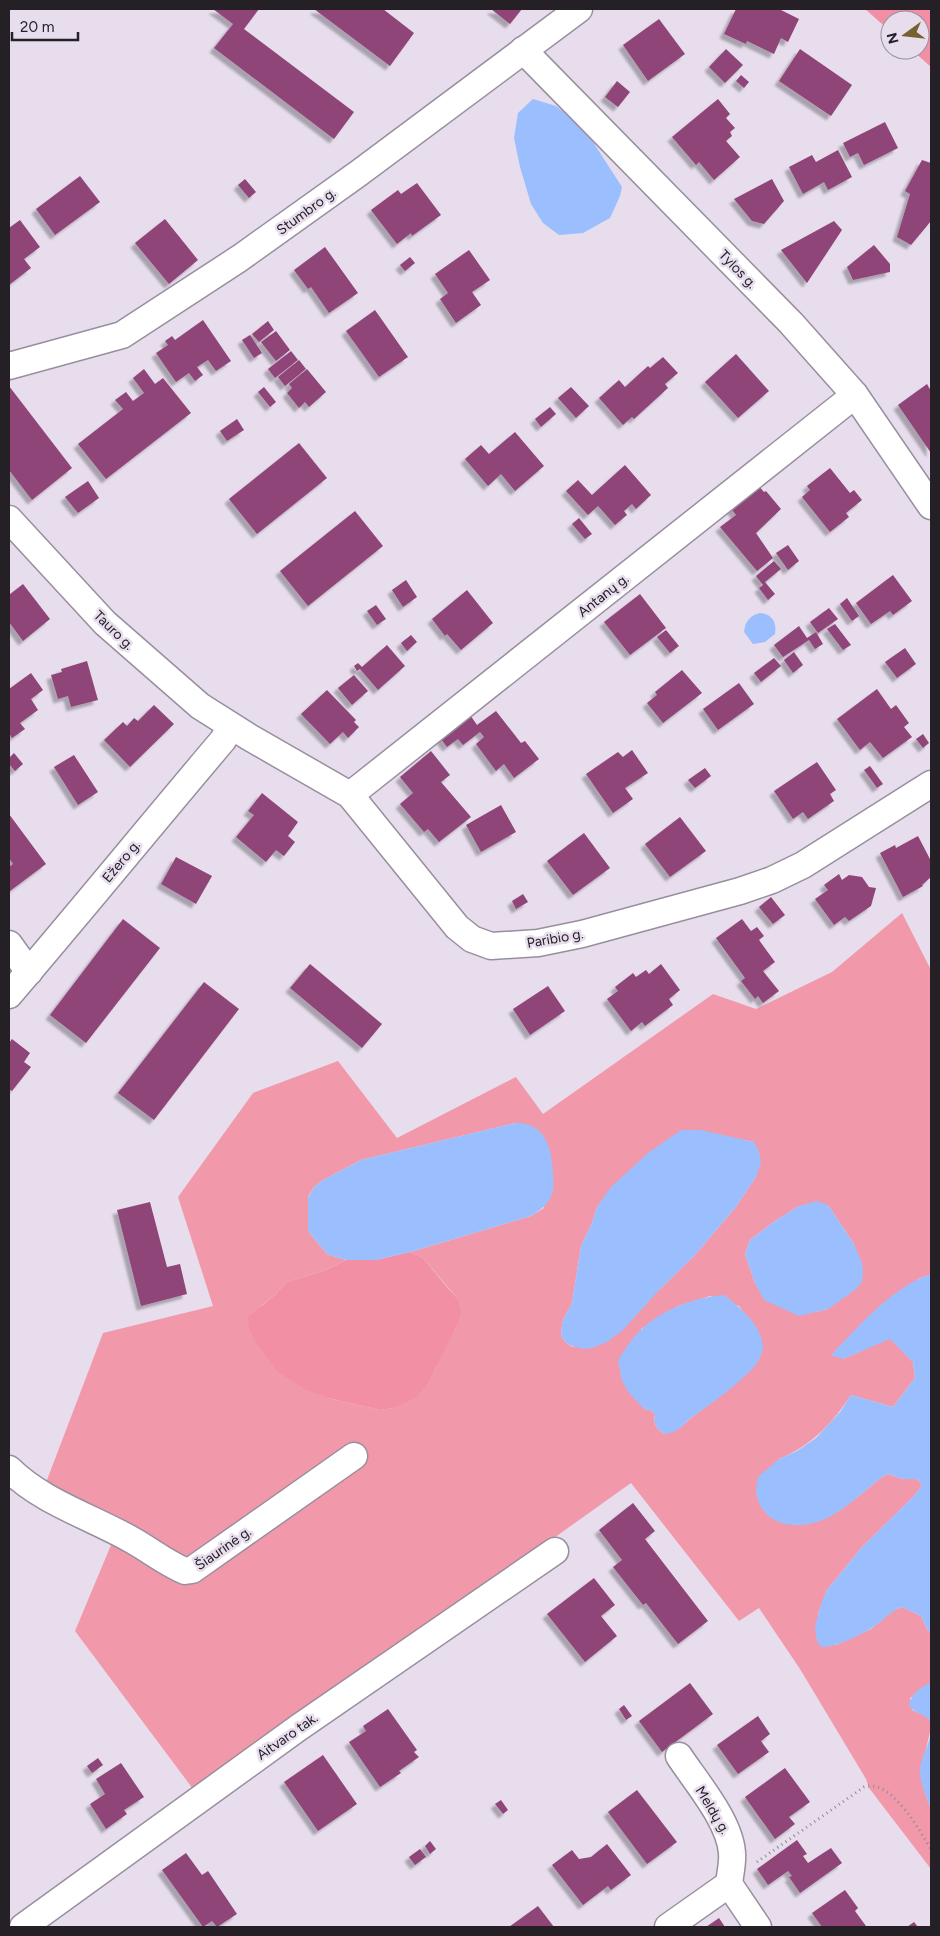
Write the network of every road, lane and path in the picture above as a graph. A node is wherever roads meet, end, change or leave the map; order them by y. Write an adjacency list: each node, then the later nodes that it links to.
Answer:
1 (579, 9): 2 (street, Stumbro g.)
2 (523, 50): 3 (street, Stumbro g.); 4 (street, Tylos g.)
3 (9, 366)
4 (856, 395): 5 (street, Tylos g.); 9 (street, Antanų g.)
5 (931, 506)
6 (9, 519): 7 (street, Tauro g.)
7 (231, 726): 9 (street, Paribio g.); 11 (street, Ežero g.)
8 (931, 784): 9 (street, Paribio g.)
9 (350, 795)
10 (9, 944): 11 (street)
11 (29, 972): 12 (street, Ežero g.)
12 (9, 995)
13 (354, 1456): 14 (street, Šiaurinė g.)
14 (9, 1469)
15 (555, 1551): 19 (street, Aitvaro tak.)
16 (679, 1756): 18 (street, Meldų g.)
17 (931, 1849): 18 (path)
18 (729, 1884): 20 (street); 21 (street)
19 (23, 1927)
20 (668, 1927)
21 (758, 1927)

